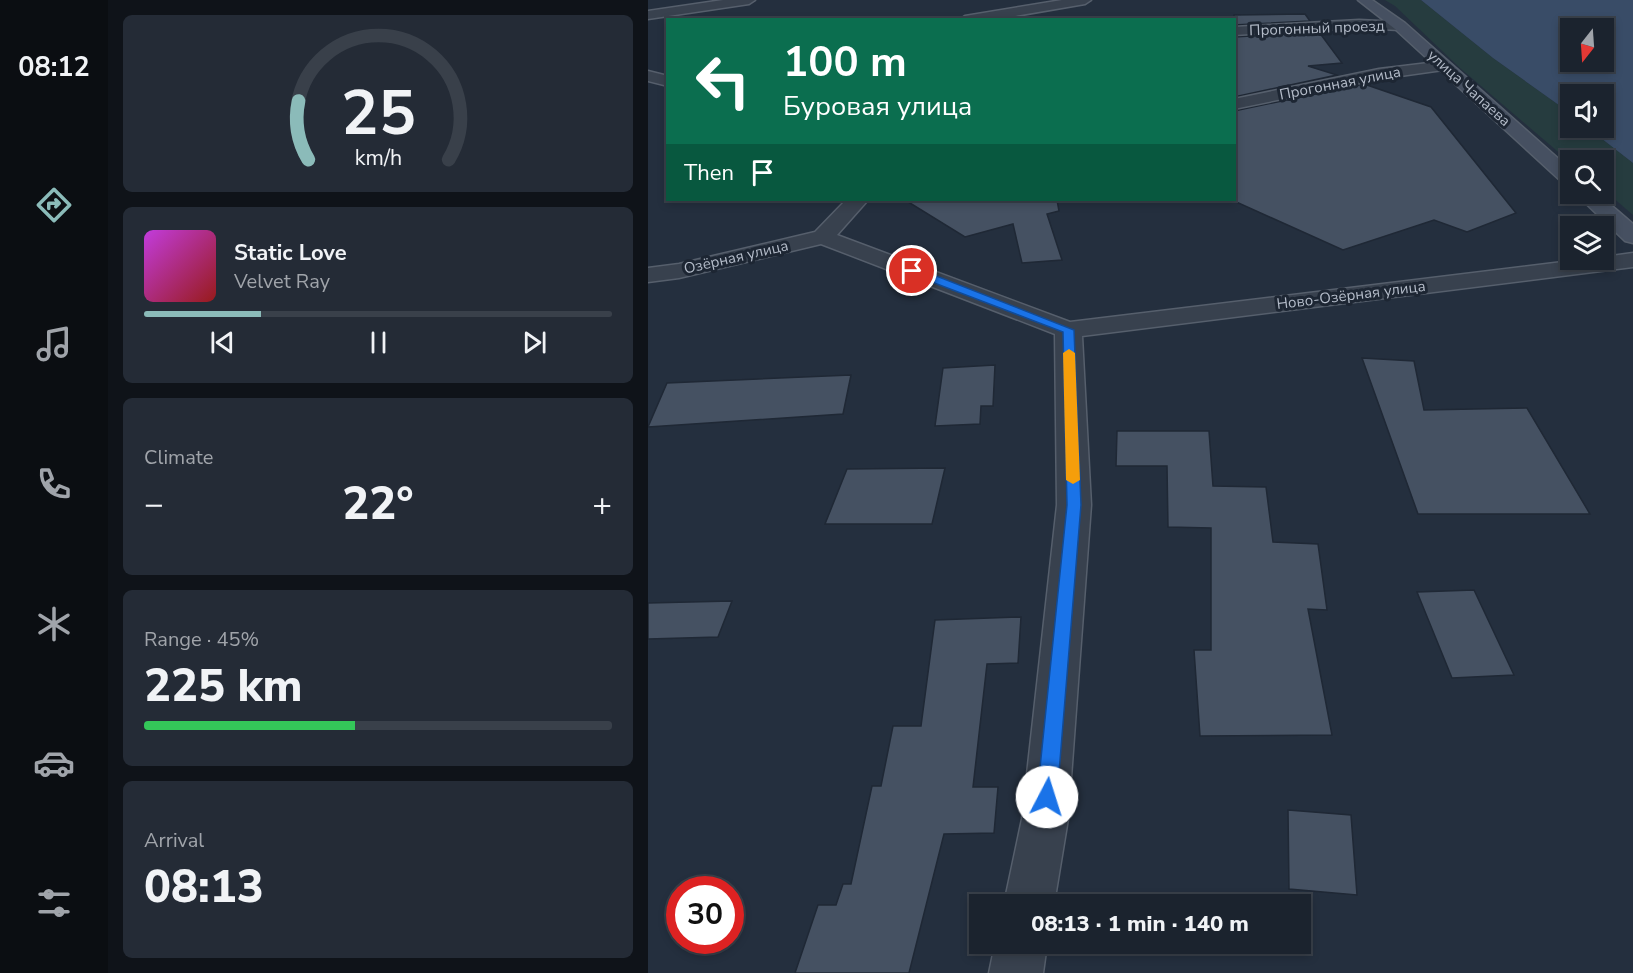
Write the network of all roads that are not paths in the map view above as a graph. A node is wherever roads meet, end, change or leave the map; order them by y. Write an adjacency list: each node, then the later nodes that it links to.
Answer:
1 (749, 0): 4 (street)
2 (1085, 0): 5 (street)
3 (1364, 0): 6 (street, улица Чапаева)
4 (648, 15)
5 (977, 18)
6 (1400, 26): 7 (street, Прогонный проезд); 8 (street, улица Чапаева)
7 (1236, 31)
8 (1445, 66): 13 (street, Прогонная улица); 14 (street, улица Чапаева)
9 (666, 68): 10 (street)
10 (648, 71)
11 (648, 76): 12 (street)
12 (666, 80)
13 (1236, 104)
14 (1560, 171)
15 (856, 201): 18 (street)
16 (1597, 204): 17 (street)
17 (1633, 236)
18 (823, 237): 20 (street, Озёрная улица); 21 (street)
19 (1633, 260): 21 (street, Ново-Озёрная улица)
20 (648, 274)
21 (1068, 330): 22 (street)
22 (1031, 894)
23 (1020, 954): 24 (street)
24 (1016, 973)

